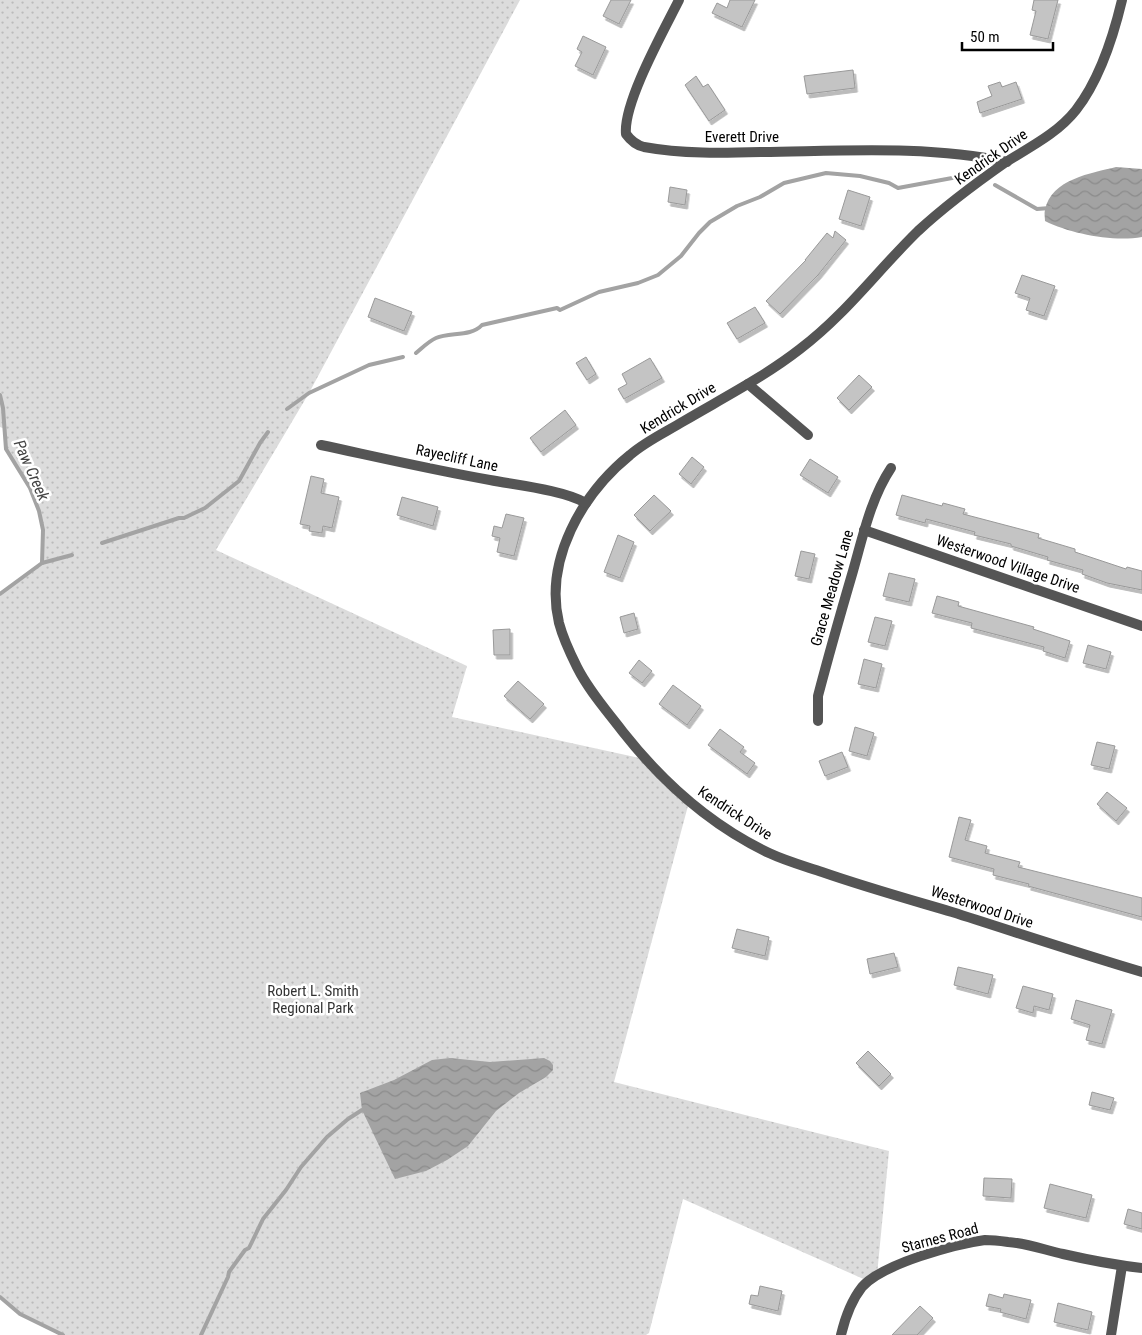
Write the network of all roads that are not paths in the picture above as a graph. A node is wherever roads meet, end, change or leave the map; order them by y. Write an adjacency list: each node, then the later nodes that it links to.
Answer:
1 (679, 0): 3 (street, Everett Drive)
2 (1122, 0): 3 (street, Kendrick Drive)
3 (1007, 162): 4 (street, Kendrick Drive)
4 (748, 384): 5 (street); 8 (street, Kendrick Drive)
5 (808, 434)
6 (321, 445): 8 (street, Rayecliff Lane)
7 (891, 468): 9 (street, Grace Meadow Lane)
8 (586, 503): 12 (street, Kendrick Drive)
9 (864, 530): 10 (street, Westerwood Village Drive); 11 (street, Grace Meadow Lane)
10 (1142, 626)
11 (818, 721)
12 (812, 869): 13 (street, Westerwood Drive)
13 (1142, 972)
14 (1122, 1266): 15 (street, Starnes Road); 16 (street, Starnes Road); 17 (street)
15 (1142, 1268)
16 (841, 1335)
17 (1111, 1335)

